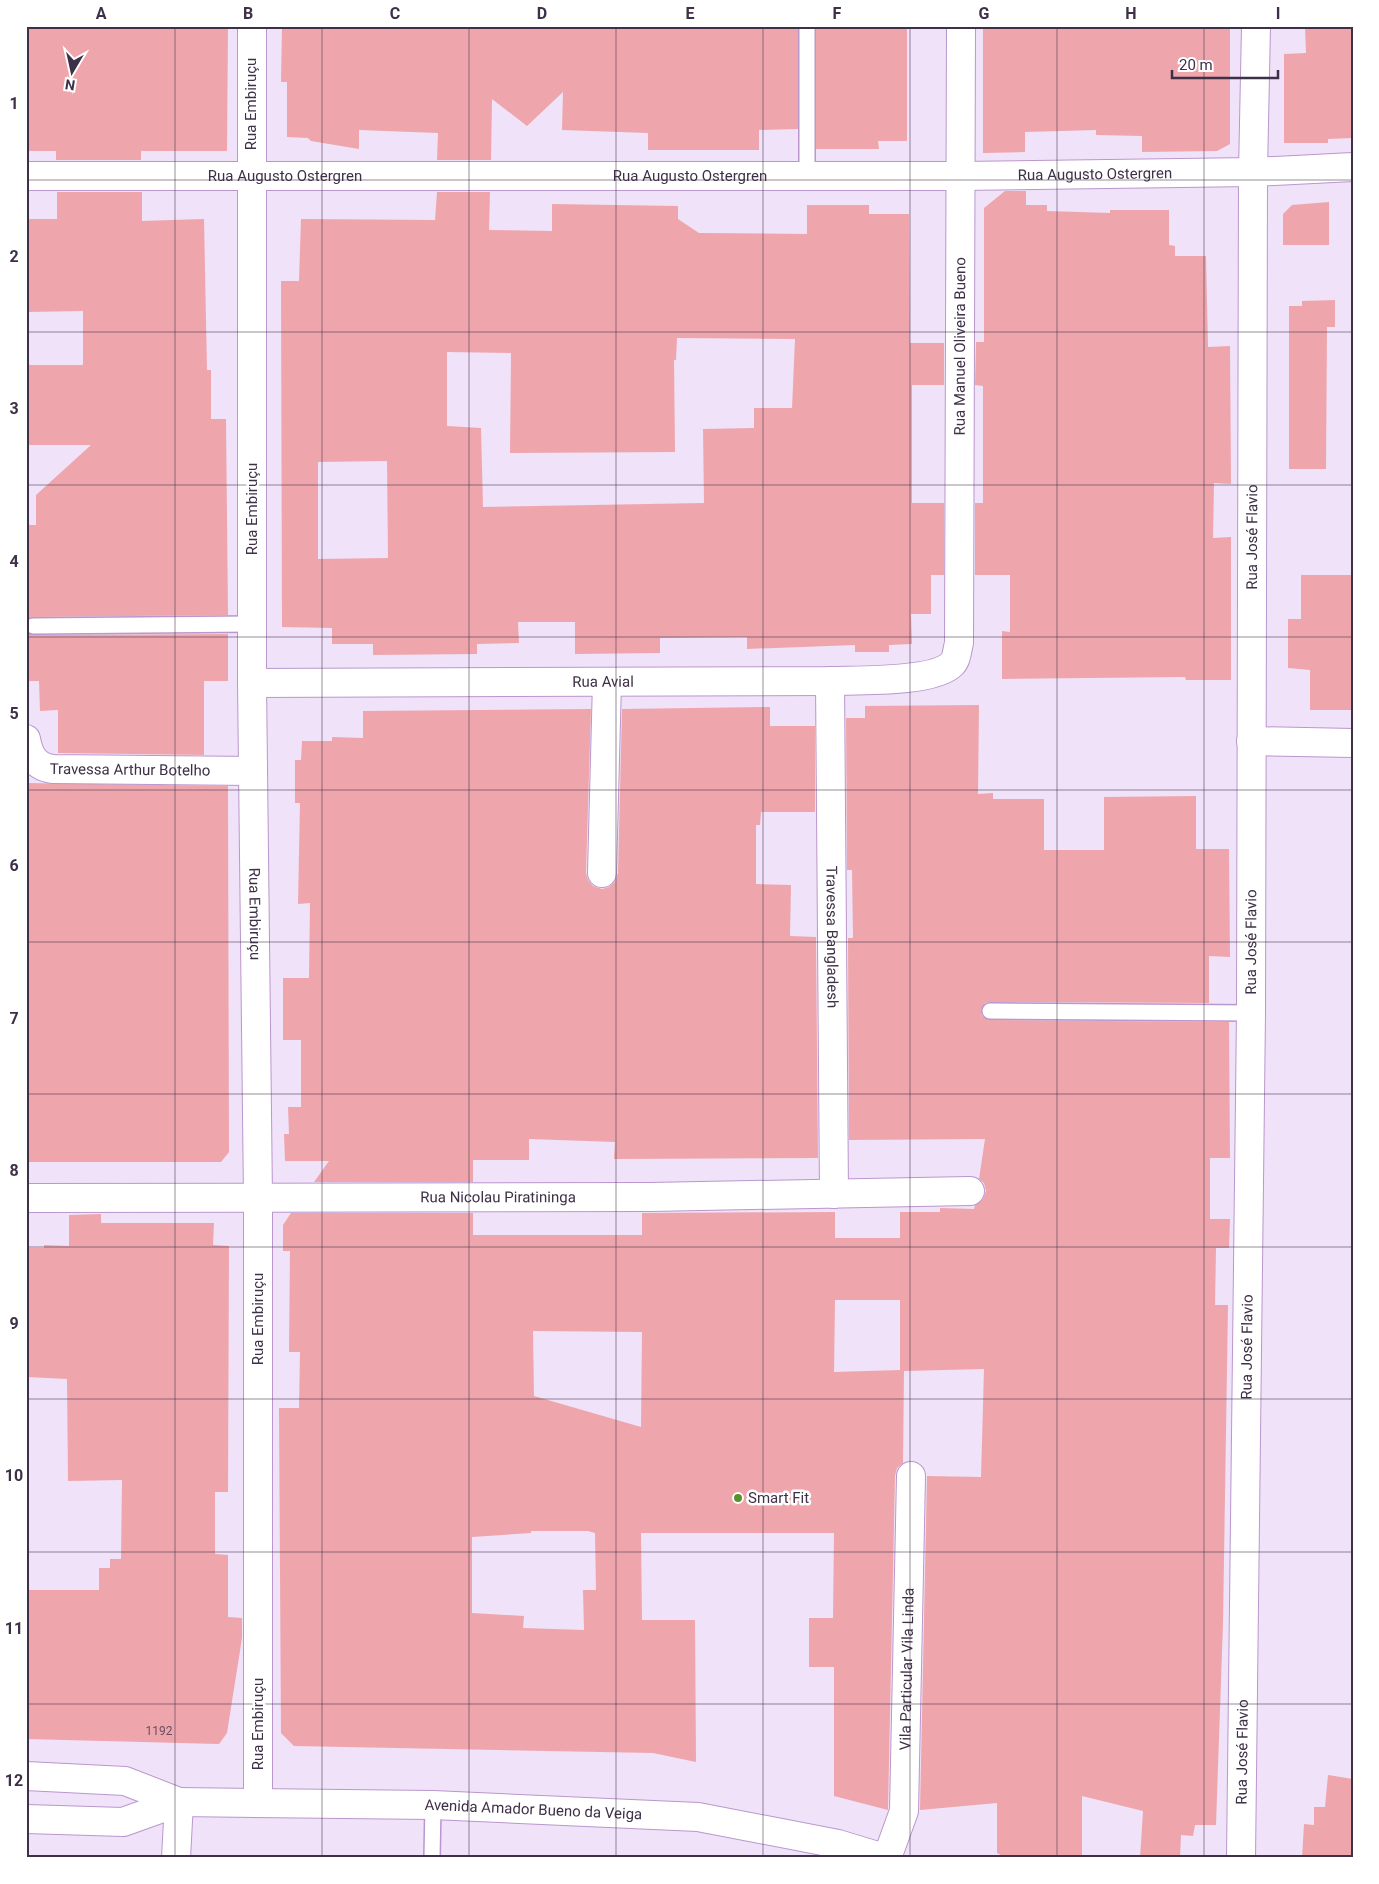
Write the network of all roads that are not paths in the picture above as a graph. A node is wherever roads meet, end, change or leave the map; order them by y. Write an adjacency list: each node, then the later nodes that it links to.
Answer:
1 (252, 26): 10 (street, Rua Embiruçu)
2 (807, 26): 9 (lane)
3 (960, 26): 8 (street, Rua Manuel Oliveira Bueno)
4 (1256, 26): 6 (street, Rua José Flavio)
5 (1353, 166): 6 (street, Rua Augusto Ostergren)
6 (1253, 172): 8 (street, Rua Augusto Ostergren); 18 (street, Rua José Flavio)
7 (26, 176): 10 (street, Rua Augusto Ostergren)
8 (961, 176): 9 (street, Rua Augusto Ostergren); 13 (street, Rua Manuel Oliveira Bueno)
9 (807, 177): 10 (street, Rua Augusto Ostergren)
10 (251, 178): 11 (street, Rua Embiruçu)
11 (252, 624): 12 (lane); 16 (street, Rua Embiruçu)
12 (33, 626)
13 (951, 665): 14 (street, Rua Avial)
14 (830, 681): 15 (street, Rua Avial); 25 (street, Travessa Bangladesh)
15 (607, 682): 16 (street, Rua Avial); 21 (street)
16 (252, 683): 20 (street, Rua Embiruçu)
17 (26, 739): 20 (street, Travessa Arthur Botelho)
18 (1251, 741): 19 (street); 23 (street, Rua José Flavio)
19 (1353, 743)
20 (253, 771): 27 (street, Rua Embiruçu)
21 (602, 873)
22 (990, 1011): 23 (lane)
23 (1252, 1013): 37 (street, Rua José Flavio)
24 (970, 1191): 25 (street, Rua Nicolau Piratininga)
25 (834, 1194): 27 (street, Rua Nicolau Piratininga)
26 (26, 1198): 27 (street, Rua Nicolau Piratininga)
27 (258, 1199): 31 (street, Rua Embiruçu)
28 (911, 1476): 36 (street, Vila Particular Vila Linda)
29 (26, 1776): 30 (street, Avenida Amador Bueno da Veiga)
30 (179, 1802): 31 (street, Avenida Amador Bueno da Veiga); 33 (street, Avenida Amador Bueno da Veiga); 34 (street)
31 (258, 1802): 32 (street, Avenida Amador Bueno da Veiga)
32 (433, 1805): 35 (lane); 36 (street, Avenida Amador Bueno da Veiga)
33 (26, 1819)
34 (176, 1858)
35 (432, 1858)
36 (886, 1858)
37 (1241, 1858)

